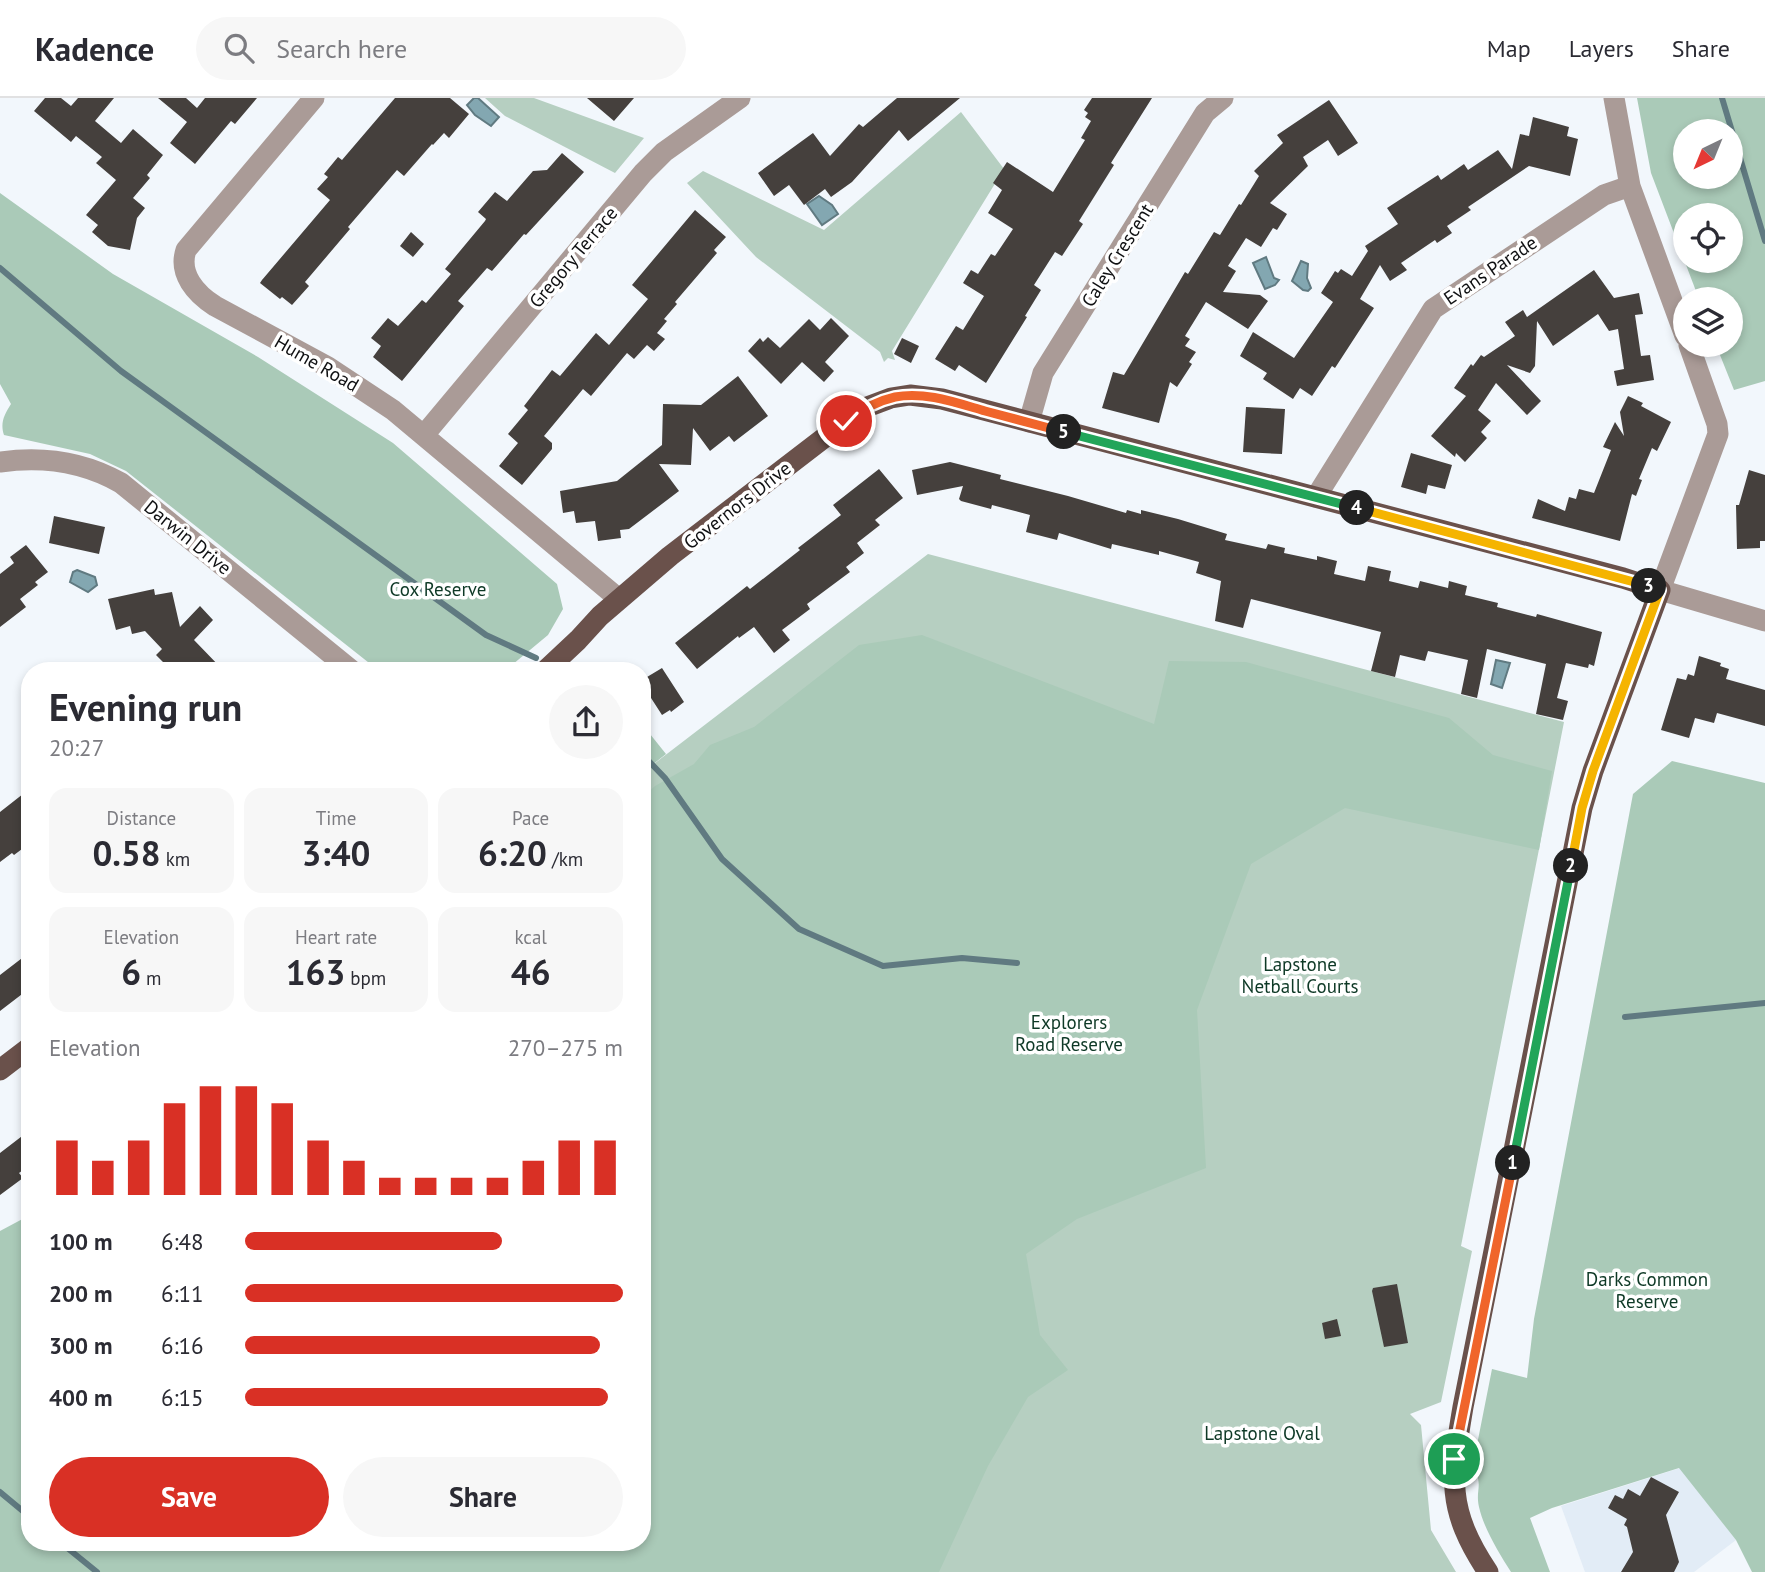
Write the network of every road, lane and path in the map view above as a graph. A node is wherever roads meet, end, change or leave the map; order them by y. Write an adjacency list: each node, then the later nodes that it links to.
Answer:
1 (314, 98): 9 (street, Hume Road)
2 (740, 98): 9 (street, Gregory Terrace)
3 (1223, 98): 8 (street, Caley Crescent)
4 (1614, 98): 5 (street)
5 (1630, 186): 6 (street); 11 (street, Evans Parade)
6 (1673, 303)
7 (1693, 357): 12 (street)
8 (1029, 422): 11 (main road, Governors Drive); 13 (main road, Governors Drive)
9 (424, 435): 13 (street, Hume Road)
10 (0, 462): 15 (street, Darwin Drive)
11 (1315, 497): 12 (main road, Governors Drive)
12 (1660, 590): 14 (street, Governors Drive); 19 (main road)
13 (619, 599): 16 (main road, Governors Drive)
14 (1765, 621)
15 (341, 662)
16 (554, 662)
17 (21, 1054): 18 (main road)
18 (0, 1070)
19 (1488, 1572)

